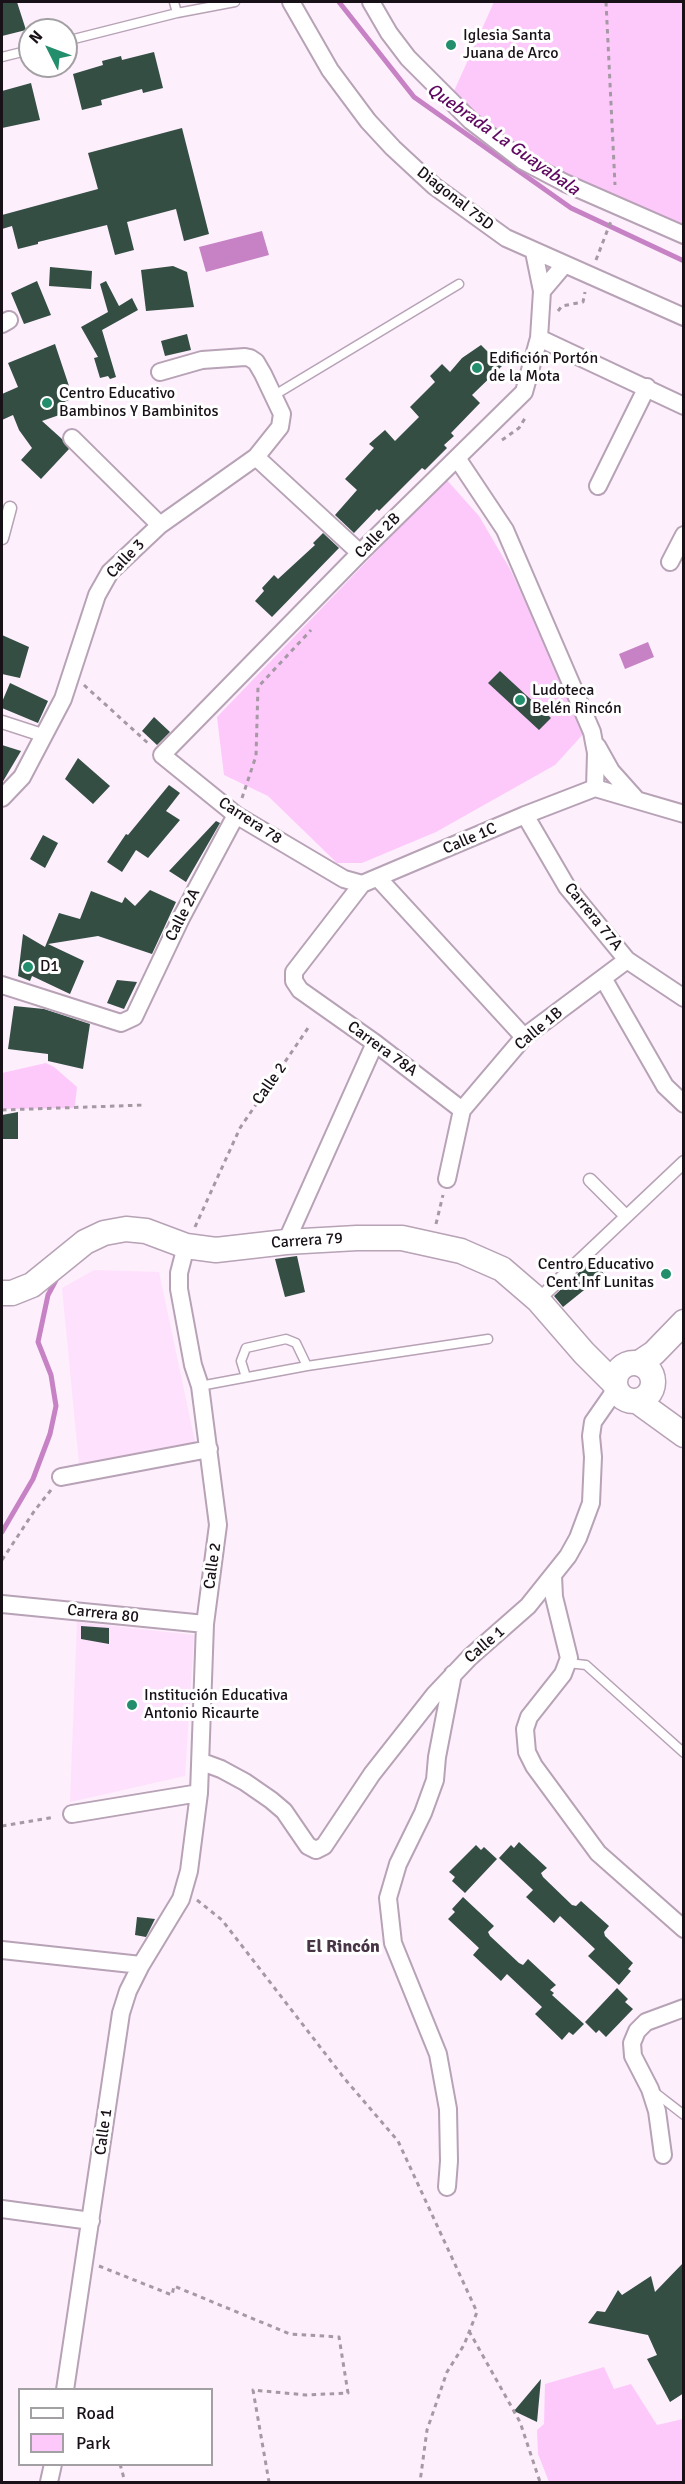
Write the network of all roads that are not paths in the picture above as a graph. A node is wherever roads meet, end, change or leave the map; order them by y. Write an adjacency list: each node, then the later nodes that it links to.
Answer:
1 (174, 2): 5 (lane)
2 (235, 2): 5 (lane)
3 (291, 2): 10 (street, Diagonal 75D)
4 (371, 2): 9 (street)
5 (177, 13): 6 (lane)
6 (78, 38)
7 (18, 53): 8 (lane)
8 (2, 57)
9 (684, 235)
10 (534, 252): 11 (street, Diagonal 75D); 13 (street, Calle 2B)
11 (564, 265): 13 (street); 14 (street, Diagonal 75D)
12 (459, 284): 18 (lane)
13 (542, 291): 15 (street, Calle 2B)
14 (684, 317)
15 (545, 342): 17 (street); 22 (street, Calle 2B)
16 (160, 372): 18 (street, Calle 3)
17 (647, 387): 19 (street); 23 (street)
18 (273, 396): 21 (street, Calle 3)
19 (684, 406)
20 (72, 438): 25 (street)
21 (256, 457): 25 (street, Calle 3); 28 (street)
22 (458, 458): 28 (street, Calle 2B); 32 (street)
23 (598, 486)
24 (10, 508): 27 (street)
25 (160, 525): 31 (street, Calle 3)
26 (684, 535): 29 (street)
27 (2, 538)
28 (360, 553): 33 (street, Calle 2B)
29 (670, 562)
30 (2, 722): 31 (street)
31 (42, 735): 35 (street, Calle 3)
32 (595, 742): 34 (street); 36 (street)
33 (162, 755): 38 (street, Carrera 78)
34 (596, 788): 36 (street); 39 (street, Calle 1C)
35 (2, 798)
36 (638, 800): 37 (street)
37 (684, 814)
38 (236, 815): 40 (street, Carrera 78); 43 (street, Calle 2A)
39 (525, 815): 40 (street, Calle 1C); 41 (street, Carrera 77A)
40 (370, 881): 45 (street); 46 (street, Carrera 78A)
41 (627, 960): 42 (street, Calle 1B); 44 (street, Carrera 77A)
42 (603, 978): 45 (street, Calle 1B); 47 (street)
43 (2, 985)
44 (684, 998)
45 (524, 1037): 48 (street, Calle 1B)
46 (375, 1043): 48 (street, Carrera 78A); 54 (street)
47 (684, 1104)
48 (462, 1110): 50 (street)
49 (684, 1162): 52 (street)
50 (447, 1179)
51 (590, 1180): 52 (street)
52 (626, 1216): 56 (street)
53 (190, 1238): 54 (main road, Carrera 79); 55 (main road, Carrera 79); 62 (street, Calle 2)
54 (286, 1242): 56 (main road, Carrera 79)
55 (2, 1293)
56 (538, 1300): 61 (main road, Carrera 79)
57 (680, 1326): 61 (main road, Calle 1)
58 (488, 1339): 59 (lane)
59 (307, 1366): 60 (lane); 60 (lane)
60 (246, 1377): 62 (lane)
61 (632, 1384): 63 (main road); 66 (street, Calle 1)
62 (200, 1386): 64 (street, Calle 2)
63 (675, 1429)
64 (209, 1449): 65 (street); 68 (street, Calle 2)
65 (61, 1477)
66 (553, 1576): 69 (street); 70 (street, Calle 1)
67 (2, 1604): 68 (street, Carrera 80)
68 (205, 1624): 72 (street, Calle 2)
69 (568, 1663): 71 (lane); 76 (street)
70 (454, 1673): 72 (street, Calle 1); 83 (street)
71 (684, 1753)
72 (202, 1762): 73 (street, Calle 2)
73 (199, 1793): 74 (street); 75 (street, Calle 2)
74 (72, 1814)
75 (184, 1889): 78 (street, Calle 1)
76 (684, 1929)
77 (2, 1950): 78 (street)
78 (141, 1965): 85 (street, Calle 1)
79 (684, 2008): 80 (street)
80 (650, 2089): 81 (lane); 82 (street)
81 (684, 2115)
82 (663, 2156)
83 (447, 2187)
84 (2, 2209): 85 (street)
85 (91, 2221): 86 (street, Calle 1)
86 (65, 2388)
87 (52, 2466): 88 (street)
88 (49, 2482)

